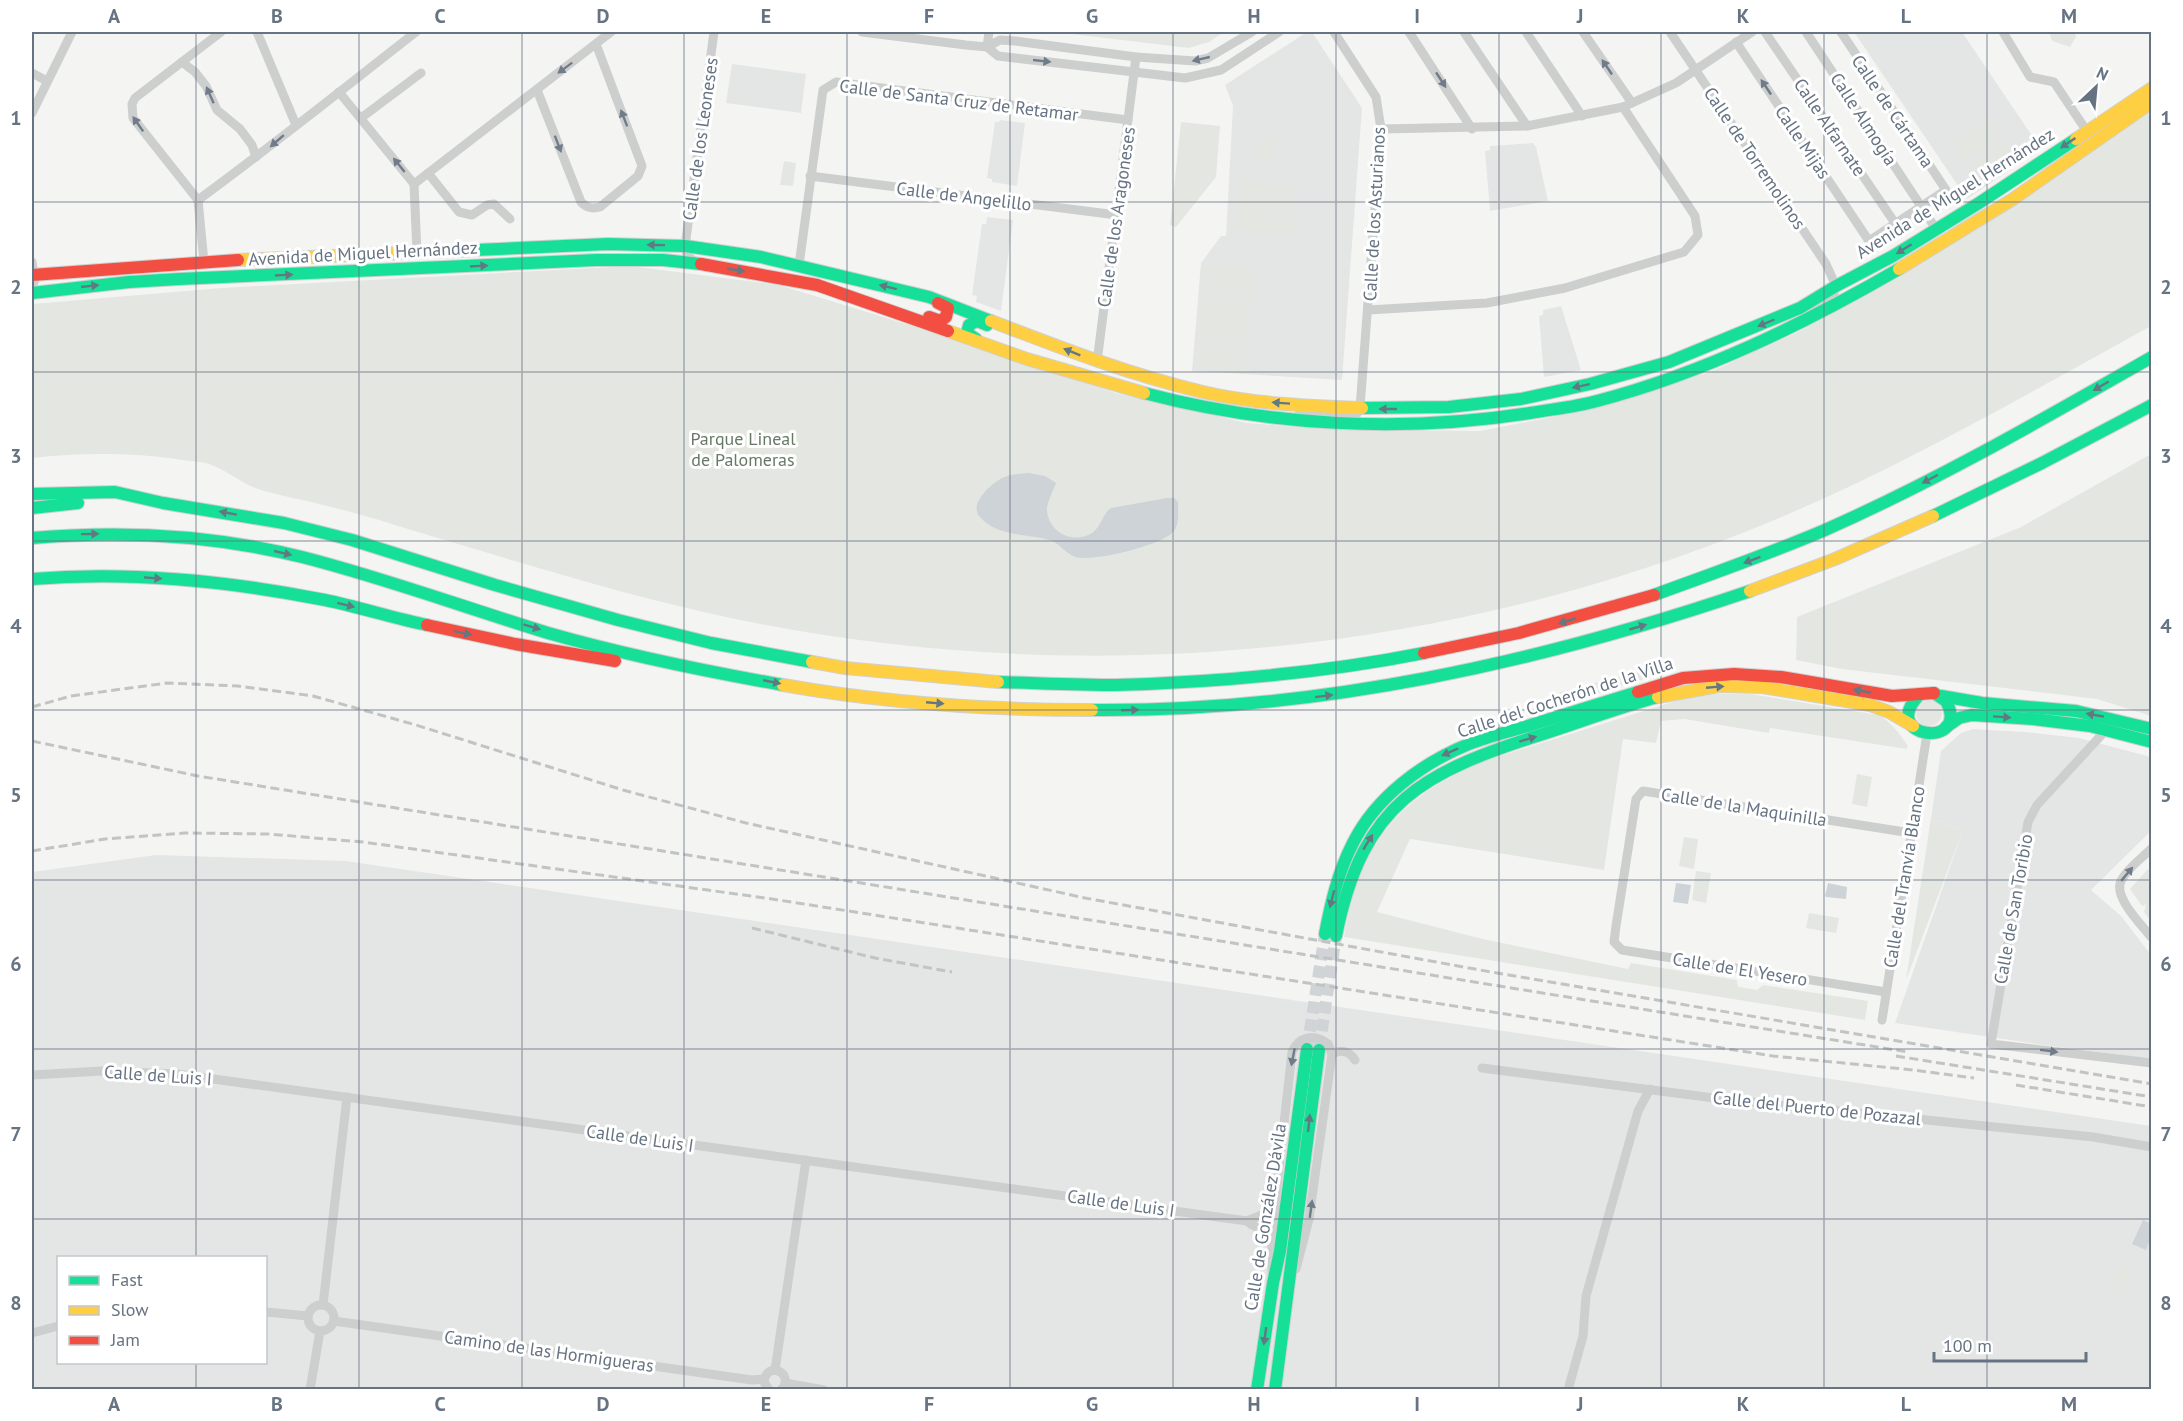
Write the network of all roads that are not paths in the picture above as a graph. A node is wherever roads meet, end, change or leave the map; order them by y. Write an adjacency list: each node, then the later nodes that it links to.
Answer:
1 (72, 32): 31 (street)
2 (220, 32): 26 (street)
3 (257, 32): 41 (street)
4 (417, 32): 34 (street)
5 (611, 32): 23 (street)
6 (714, 32): 56 (street, Calle de los Leoneses)
7 (862, 32): 24 (street)
8 (988, 32): 24 (street)
9 (1252, 32): 25 (street, one-way to 25)
10 (1279, 32): 28 (street)
11 (1334, 32): 43 (street, Calle de los Asturianos)
12 (1410, 32): 44 (street, one-way to 44)
13 (1464, 32): 42 (street)
14 (1526, 32): 38 (street)
15 (1583, 32): 36 (street, one-way to 15)
16 (1670, 32): 27 (street, Calle de Torremolinos)
17 (1752, 32): 22 (street)
18 (1766, 32): 54 (street, Calle Alfarnate)
19 (1806, 32): 51 (street, Calle Almogía)
20 (1841, 32): 51 (street, Calle de Cártama)
21 (2003, 32): 45 (street)
22 (1736, 42): 27 (street); 54 (street, Calle Mijas, one-way to 22)
23 (596, 44): 33 (street, one-way to 33); 33 (street, one-way to 23)
24 (987, 47): 25 (street); 28 (street, one-way to 28)
25 (1136, 57): 28 (street, Calle de los Aragoneses)
26 (182, 62): 46 (street, one-way to 26); 50 (street, one-way to 26)
27 (1696, 70): 36 (street); 62 (street, Calle de Torremolinos)
28 (1134, 72): 40 (street, Calle de los Aragoneses)
29 (32, 73): 31 (street)
30 (421, 73): 39 (street)
31 (47, 81): 37 (street)
32 (2151, 88): 45 (main road, Avenida de Miguel Hernández)
33 (537, 90): 47 (street)
34 (339, 92): 39 (street); 41 (street)
35 (2151, 102): 67 (main road, Avenida de Miguel Hernández)
36 (1627, 105): 38 (street); 66 (street)
37 (32, 113)
38 (1582, 116): 42 (street)
39 (361, 118): 49 (street, one-way to 39)
40 (1128, 120): 48 (street, Calle de Santa Cruz de Retamar); 52 (street, Calle de los Aragoneses)
41 (296, 124): 46 (street, one-way to 46)
42 (1527, 126): 44 (street)
43 (1382, 129): 44 (street); 66 (street, Calle de los Asturianos)
44 (1472, 129)
45 (2086, 130): 55 (main road, Avenida de Miguel Hernández, one-way to 55)
46 (256, 158): 50 (street)
47 (428, 173): 49 (street); 53 (street)
48 (810, 176): 52 (street, Calle de Angelillo); 60 (street, Calle de Santa Cruz de Retamar)
49 (414, 184): 57 (street)
50 (198, 200): 58 (street)
51 (1921, 206): 54 (street); 55 (street, Calle Almogía)
52 (1117, 215): 71 (street, Calle de los Aragoneses)
53 (510, 219)
54 (1895, 224)
55 (1936, 229): 62 (main road, Avenida de Miguel Hernández, one-way to 62)
56 (685, 246): 57 (main road, Avenida de Miguel Hernández, one-way to 57); 59 (street); 60 (main road, Avenida de Miguel Hernández)
57 (417, 253): 58 (main road, Avenida de Miguel Hernández)
58 (204, 262): 61 (main road, Avenida de Miguel Hernández)
59 (697, 264): 63 (main road, Avenida de Miguel Hernández, one-way to 59); 65 (main road, Avenida de Miguel Hernández, one-way to 65)
60 (799, 265): 64 (main road, Avenida de Miguel Hernández, one-way to 60)
61 (32, 274)
62 (1836, 286): 67 (street, Avenida de Miguel Hernández); 73 (main road, Avenida de Miguel Hernández, one-way to 73)
63 (32, 293)
64 (929, 297): 65 (main road, Avenida de Miguel Hernández); 68 (main road, Avenida de Miguel Hernández)
65 (884, 308): 69 (main road, Avenida de Miguel Hernández)
66 (1368, 310): 73 (street, Calle de los Asturianos)
67 (1793, 325): 74 (main road, Avenida de Miguel Hernández)
68 (1026, 334): 69 (main road, Avenida de Miguel Hernández); 71 (main road, Avenida de Miguel Hernández, one-way to 68)
69 (980, 342): 74 (main road, Avenida de Miguel Hernández)
70 (2151, 357): 76 (main road, one-way to 76)
71 (1097, 362): 73 (main road, Avenida de Miguel Hernández, one-way to 71)
72 (2151, 405): 80 (main road, one-way to 72)
73 (1360, 408): 74 (street, Avenida de Miguel Hernández)
74 (1247, 414)
75 (32, 494): 76 (main road)
76 (157, 501): 77 (main road)
77 (32, 508)
78 (32, 538): 80 (main road, one-way to 80)
79 (32, 579): 80 (main road, one-way to 80)
80 (714, 671)
81 (1920, 694): 82 (main road); 83 (main road); 83 (main road, Calle del Cocherón de la Villa, one-way to 83)
82 (1941, 696): 84 (main road); 86 (main road, one-way to 82)
83 (1913, 727): 87 (main road)
84 (1946, 727): 85 (main road, one-way to 85); 87 (main road)
85 (2106, 729): 88 (main road); 97 (street, Calle de San Toribio, one-way to 97)
86 (2151, 729)
87 (1927, 734): 89 (street, Calle del Tranvía Blanco)
88 (2151, 742)
89 (1911, 833): 91 (street, Calle de la Maquinilla); 93 (street, Calle del Tranvía Blanco)
90 (2151, 848): 92 (street, one-way to 90)
91 (1616, 926): 93 (street, Calle de El Yesero)
92 (2151, 938)
93 (1886, 992): 94 (street, Calle del Tranvía Blanco)
94 (1882, 1020)
95 (1332, 1054): 96 (street); 104 (street, Calle de González Dávila, one-way to 104); 108 (street, Calle de González Dávila, one-way to 95)
96 (1355, 1060)
97 (2151, 1063)
98 (1482, 1068): 100 (street, Calle del Puerto de Pozazal)
99 (32, 1075): 101 (street, Calle de Luis I)
100 (1650, 1089): 102 (street, Calle del Puerto de Pozazal); 124 (street)
101 (347, 1097): 103 (street, Calle de Luis I); 109 (street)
102 (2151, 1147)
103 (806, 1160): 105 (street, Calle de Luis I); 116 (street)
104 (1275, 1206): 105 (street); 106 (street, Calle de González Dávila)
105 (1247, 1221): 106 (street)
106 (1271, 1240): 107 (street)
107 (1273, 1283): 108 (main road, Calle de González Dávila, one-way to 107); 122 (main road, Calle de González Dávila, one-way to 122)
108 (1291, 1286): 123 (main road, Calle de González Dávila)
109 (323, 1305): 111 (street); 112 (street)
110 (267, 1312): 111 (street)
111 (308, 1316): 114 (street)
112 (334, 1321): 114 (street); 117 (street, Camino de las Hormigueras)
113 (57, 1326): 115 (street)
114 (320, 1331): 119 (street)
115 (32, 1333)
116 (776, 1370): 117 (street); 118 (street)
117 (764, 1379): 120 (street)
118 (783, 1386): 121 (street)
119 (310, 1389)
120 (769, 1389)
121 (824, 1389)
122 (1257, 1389)
123 (1275, 1389)
124 (1568, 1389)

